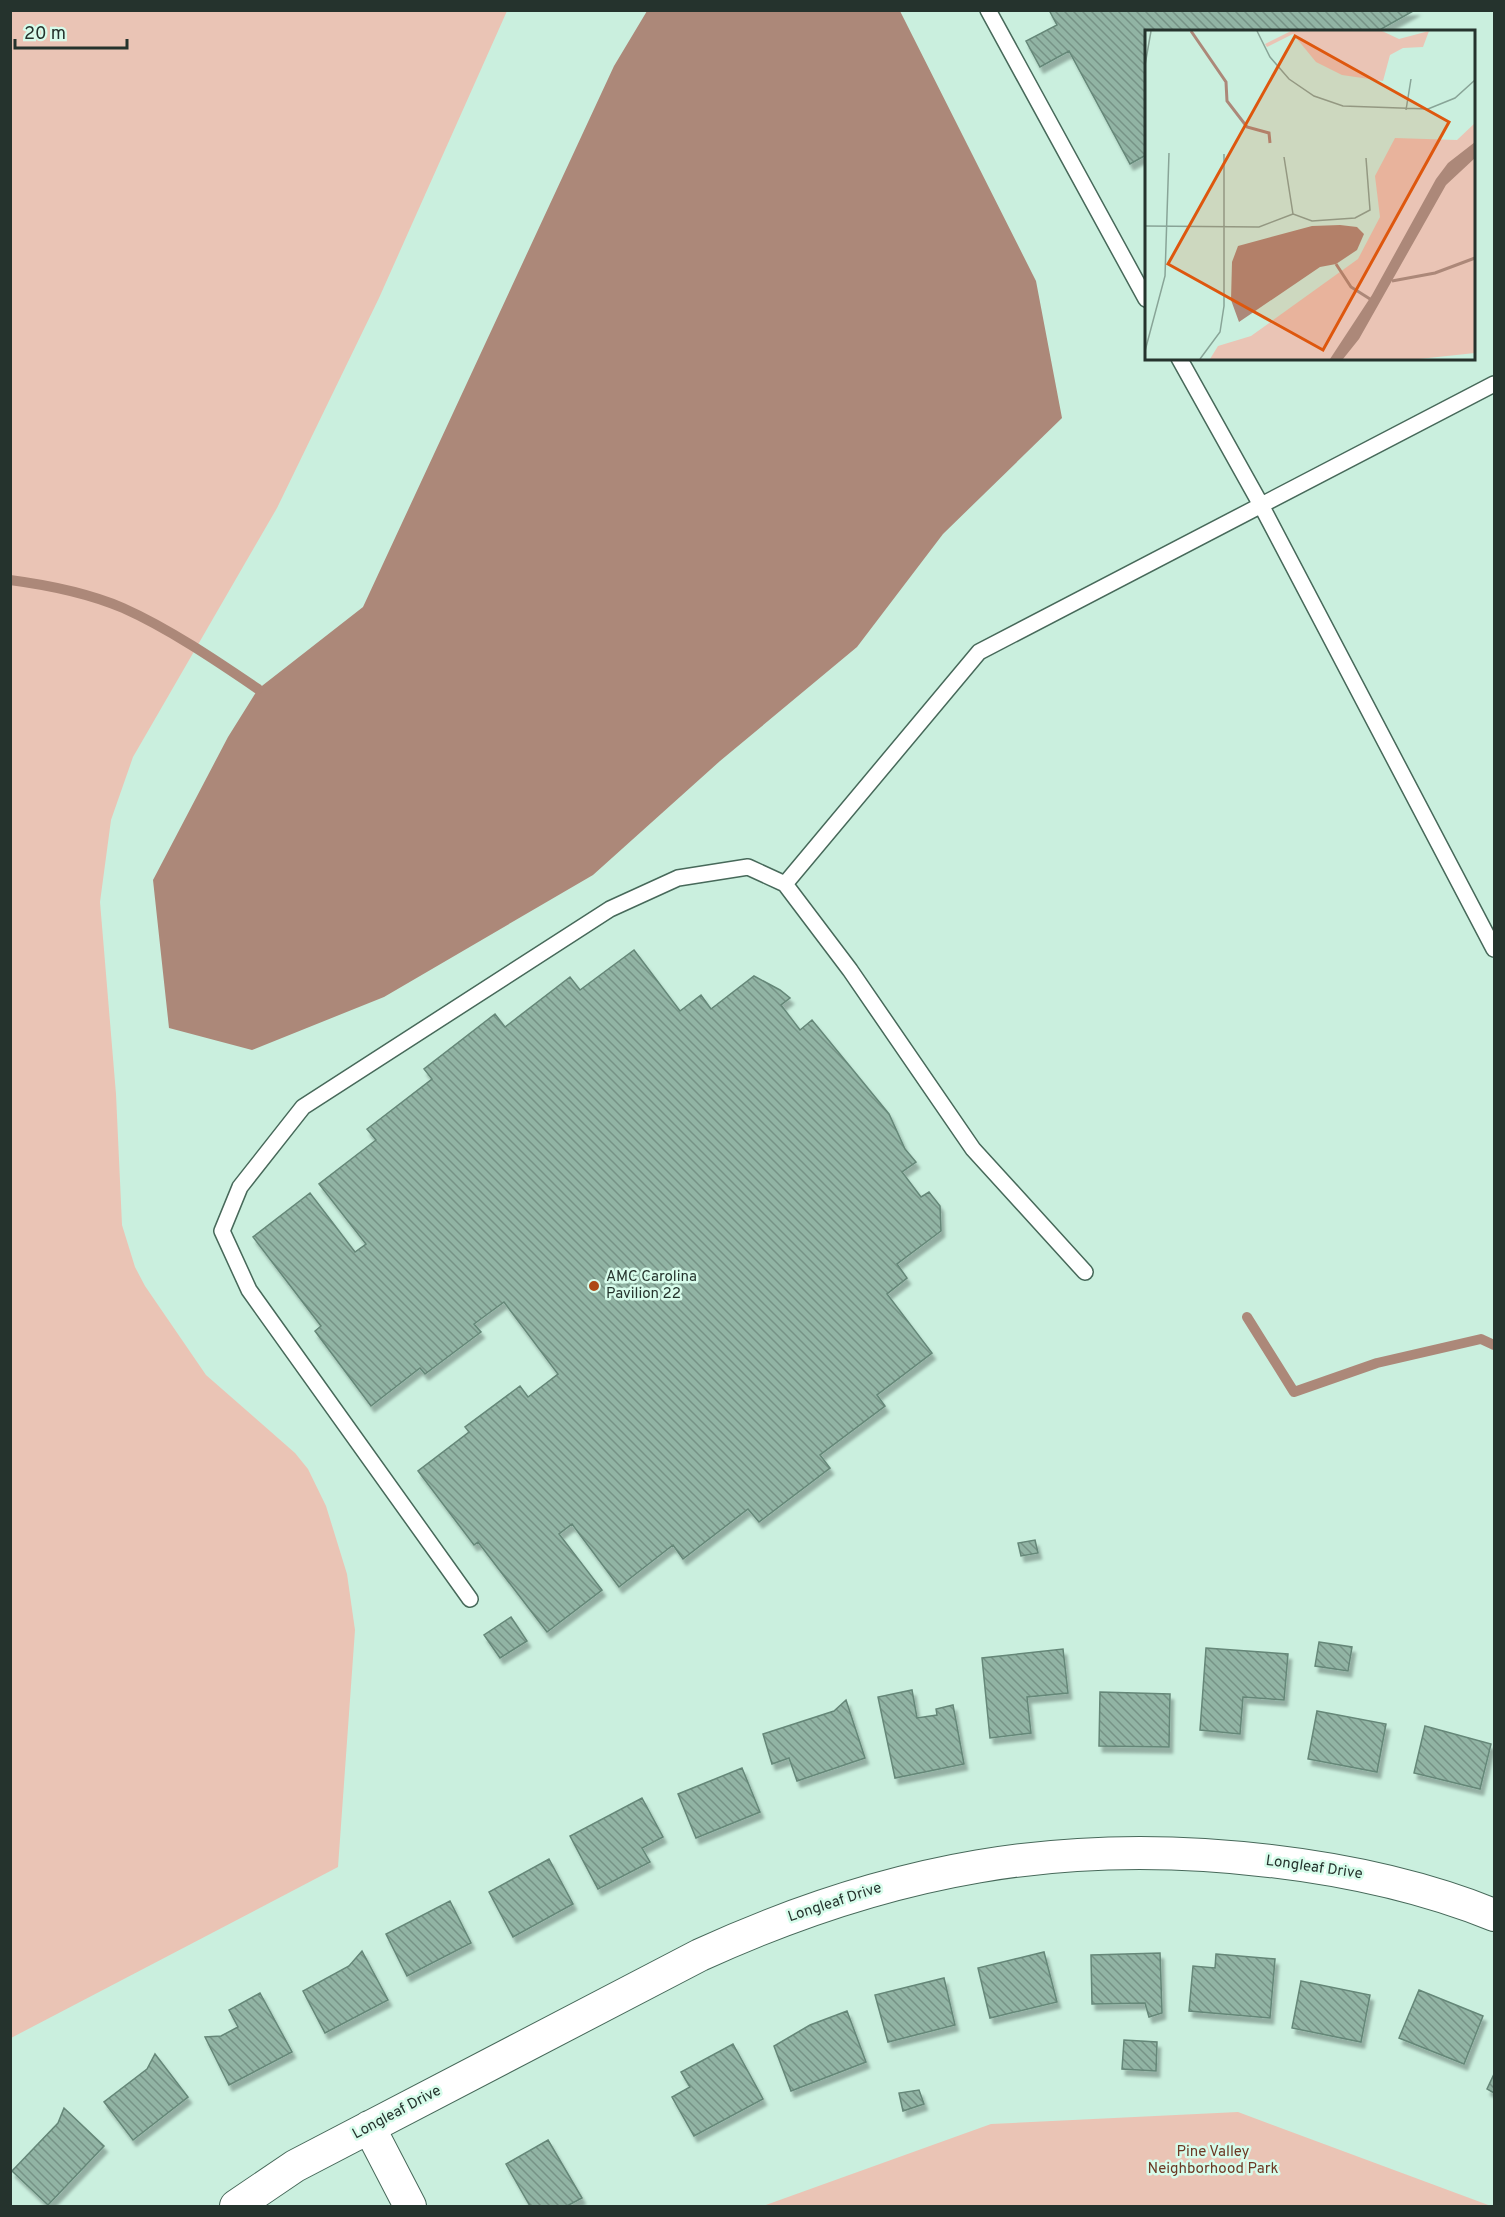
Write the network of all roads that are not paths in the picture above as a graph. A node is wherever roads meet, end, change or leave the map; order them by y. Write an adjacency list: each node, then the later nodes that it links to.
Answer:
1 (987, 10): 2 (lane)
2 (1145, 297)
3 (1180, 360): 5 (lane)
4 (1494, 384): 5 (lane)
5 (1261, 505): 6 (lane); 7 (lane)
6 (785, 884): 8 (lane); 9 (lane)
7 (1494, 949)
8 (1085, 1272)
9 (470, 1599)
10 (1494, 1915): 11 (street, Longleaf Drive)
11 (369, 2127): 12 (street, Longleaf Drive); 13 (street)
12 (236, 2206)
13 (410, 2206)

